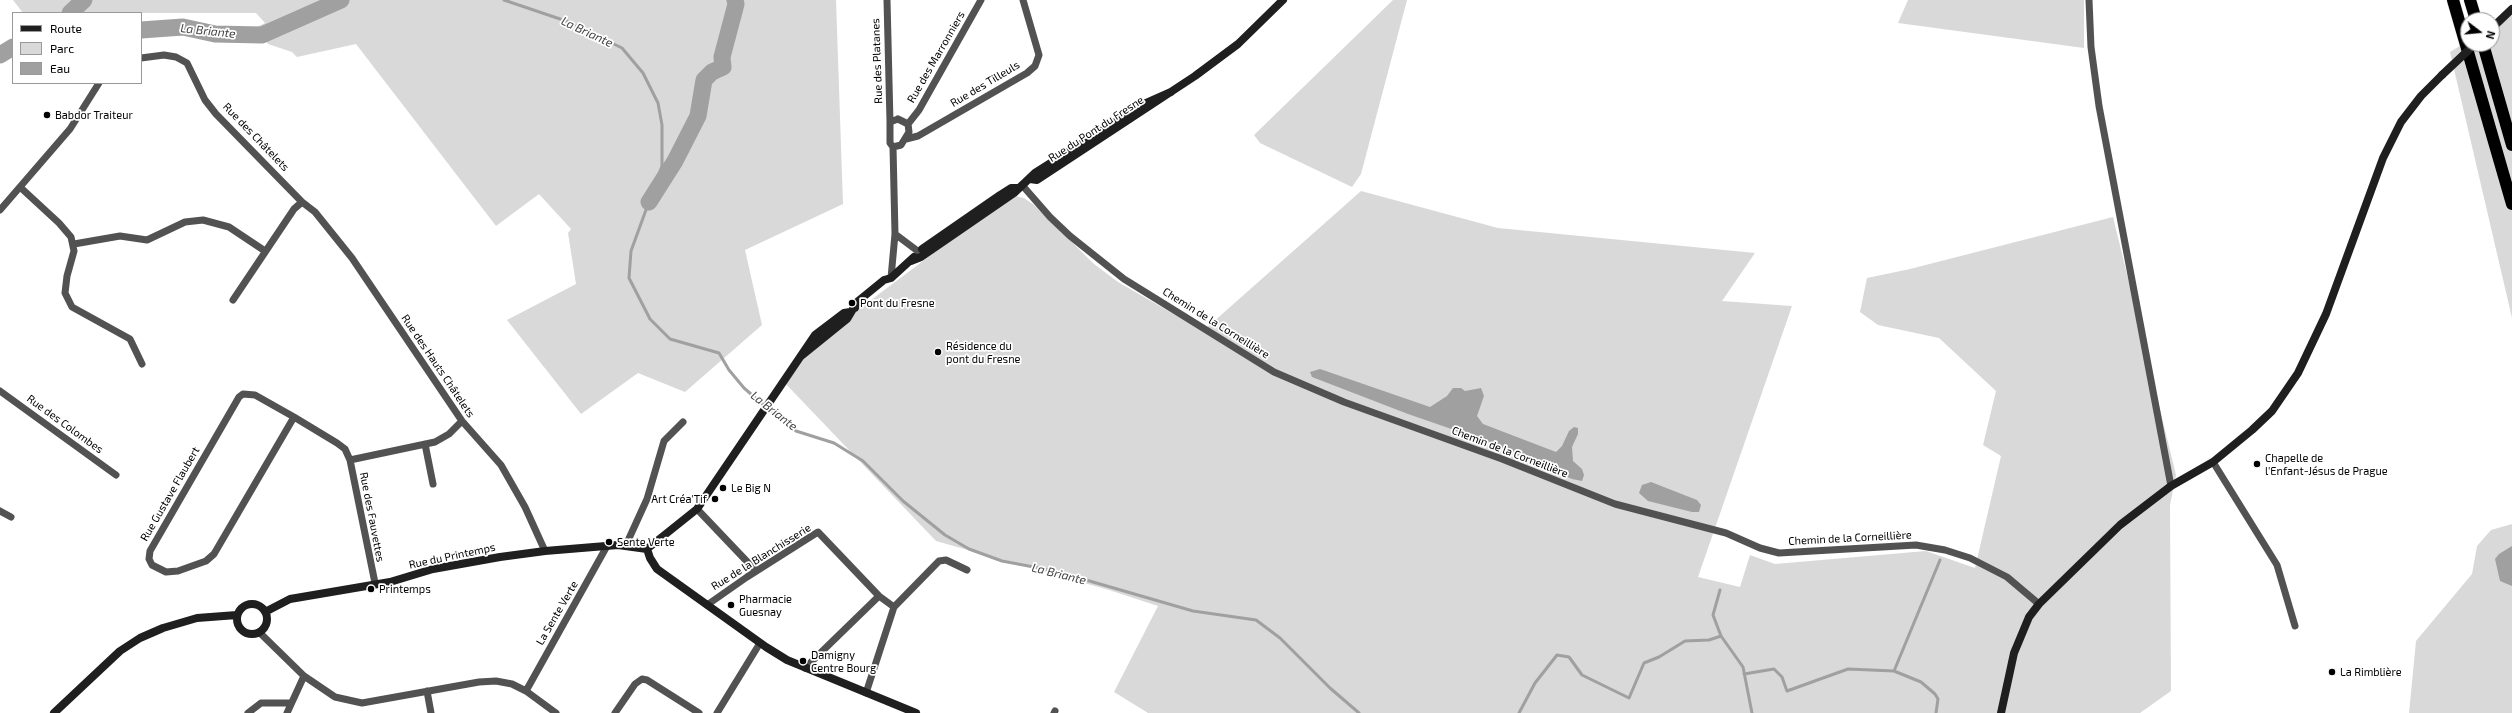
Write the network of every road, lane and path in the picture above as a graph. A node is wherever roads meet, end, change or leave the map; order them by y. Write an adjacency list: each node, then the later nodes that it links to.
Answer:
1 (887, 0): 17 (street, Rue des Platanes)
2 (981, 0): 18 (street, Rue des Marronniers)
3 (1023, 0): 19 (street, Rue des Tilleuls)
4 (1276, 0): 12 (main road, Rue du Pont du Fresne)
5 (1283, 0): 12 (main road, Rue du Pont du Fresne)
6 (2089, 0): 44 (street)
7 (2453, 0): 25 (highway)
8 (2470, 0): 10 (highway)
9 (2512, 9): 11 (main road)
10 (2474, 12)
11 (2500, 21)
12 (1255, 26): 22 (main road, Rue du Pont du Fresne)
13 (2466, 52): 41 (main road, bridge)
14 (2485, 52): 20 (highway)
15 (142, 58): 24 (street, Rue des Châtelets)
16 (98, 84): 23 (street)
17 (890, 122): 18 (street); 21 (street, Rue des Platanes)
18 (908, 124): 19 (street)
19 (906, 139): 21 (street, Rue des Tilleuls)
20 (2512, 145)
21 (893, 147): 27 (street)
22 (1020, 186): 30 (main road, Rue du Pont du Fresne); 31 (main road, Rue du Pont du Fresne); 56 (street, Chemin de la Corneillière)
23 (20, 187): 26 (street); 28 (street)
24 (302, 202): 29 (street); 37 (street, Rue des Hauts Châtelets)
25 (2512, 204)
26 (0, 210)
27 (895, 234): 30 (street); 32 (street)
28 (74, 244): 29 (street); 34 (street)
29 (265, 251): 33 (street)
30 (919, 252): 31 (main road, Rue du Pont du Fresne)
31 (911, 261): 32 (main road, Rue du Pont du Fresne)
32 (891, 278): 45 (main road, Rue du Pont du Fresne)
33 (233, 300)
34 (142, 364)
35 (0, 391): 42 (street, Rue des Colombes)
36 (294, 417): 36 (street, Rue Gustave Flaubert); 40 (street, Rue Gustave Flaubert)
37 (462, 421): 39 (street, Rue des Fauvettes); 51 (street, Rue des Hauts Châtelets)
38 (683, 422): 49 (street)
39 (425, 444): 40 (street, Rue des Fauvettes); 43 (street)
40 (350, 460): 54 (street, Rue des Fauvettes)
41 (2213, 462): 44 (main road); 61 (street)
42 (116, 475)
43 (433, 484)
44 (2171, 486): 56 (main road)
45 (697, 508): 50 (main road, Rue du Pont du Fresne); 53 (street)
46 (0, 511): 47 (street)
47 (11, 517)
48 (607, 546): 49 (main road, Rue du Printemps); 51 (main road, Rue du Printemps); 67 (street, La Sente Verte)
49 (626, 546): 50 (main road, Rue du Printemps)
50 (647, 549): 57 (main road)
51 (545, 550): 54 (main road, Rue du Printemps)
52 (966, 570): 58 (street)
53 (756, 571): 55 (street, Rue de la Blanchisserie); 57 (street, Rue de la Blanchisserie)
54 (375, 583): 59 (main road, Rue du Printemps)
55 (879, 596): 58 (street, Rue de la Blanchisserie); 64 (street)
56 (2039, 604): 79 (main road)
57 (707, 605): 63 (main road)
58 (894, 607): 68 (street)
59 (265, 612): 60 (main road); 62 (main road)
60 (237, 615): 62 (main road); 70 (main road)
61 (2295, 626)
62 (259, 632): 65 (street)
63 (760, 644): 64 (main road); 77 (street)
64 (805, 668): 68 (main road)
65 (304, 676): 66 (street); 69 (street)
66 (427, 691): 67 (street); 73 (street)
67 (526, 691): 74 (street)
68 (866, 693): 78 (main road)
69 (290, 703): 71 (street); 72 (street)
70 (54, 713)
71 (248, 713)
72 (286, 713)
73 (431, 713)
74 (556, 713)
75 (615, 713): 76 (street)
76 (699, 713)
77 (717, 713)
78 (916, 713)
79 (2001, 713)

